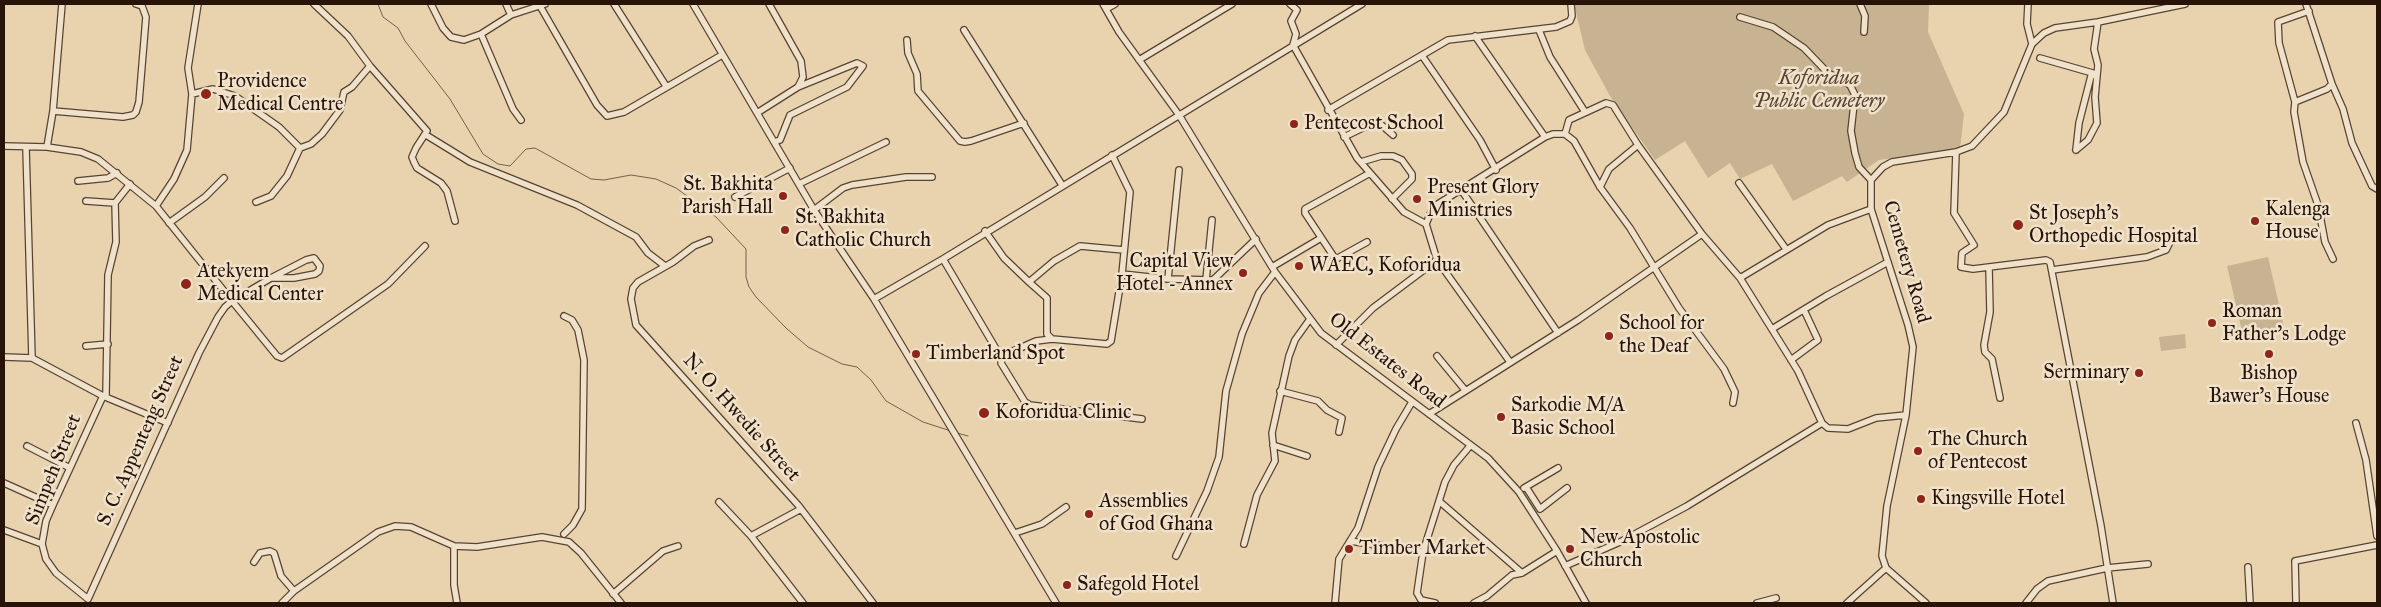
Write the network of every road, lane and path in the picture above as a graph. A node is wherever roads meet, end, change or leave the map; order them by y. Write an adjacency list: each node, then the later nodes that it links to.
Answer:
1 (62, 4): 45 (street)
2 (136, 4): 45 (street)
3 (198, 4): 42 (street)
4 (314, 4): 37 (street)
5 (431, 4): 28 (street)
6 (506, 4): 22 (street)
7 (614, 4): 40 (street)
8 (693, 4): 33 (street)
9 (769, 4): 41 (street)
10 (1115, 4): 20 (street)
11 (1232, 4): 36 (street)
12 (1290, 4): 32 (street)
13 (1362, 4): 32 (street)
14 (1571, 4): 26 (street)
15 (1860, 4): 27 (street)
16 (2028, 4): 31 (street)
17 (2185, 4): 24 (street)
18 (2306, 4): 21 (street)
19 (542, 5): 22 (street); 40 (street)
20 (1104, 6): 36 (street, Old Estates Road)
21 (2309, 11): 39 (street); 43 (street)
22 (511, 15): 28 (street)
23 (1740, 17): 73 (street)
24 (2098, 22): 31 (street); 38 (street)
25 (964, 30): 50 (street)
26 (1538, 30): 29 (street); 46 (street)
27 (1864, 32)
28 (481, 34): 49 (street)
29 (1475, 36): 34 (street); 55 (street)
30 (907, 40): 50 (street)
31 (2032, 44): 63 (street, Cemetery Road)
32 (1294, 45): 44 (street); 48 (street)
33 (722, 55): 40 (street); 47 (street)
34 (1423, 56): 44 (street); 68 (street)
35 (2040, 58): 38 (street)
36 (1140, 60): 48 (street, Old Estates Road)
37 (370, 66): 53 (street); 62 (street)
38 (2096, 74): 38 (street)
39 (2332, 84): 43 (street); 80 (street)
40 (666, 86)
41 (798, 88): 47 (street); 56 (street)
42 (192, 94): 62 (street); 87 (street)
43 (2295, 102): 105 (street)
44 (1328, 110): 54 (street)
45 (53, 112): 61 (street)
46 (1584, 112): 52 (street); 58 (street)
47 (756, 113): 56 (street)
48 (1179, 115): 64 (street); 97 (street, Old Estates Road)
49 (521, 120)
50 (1024, 123): 78 (street)
51 (1393, 134): 54 (street)
52 (1565, 134): 55 (street); 79 (street)
53 (426, 135): 91 (street); 108 (street)
54 (1344, 137): 65 (street)
55 (1545, 137): 68 (street)
56 (774, 142): 66 (street)
57 (886, 142): 77 (street)
58 (1638, 145): 79 (street); 95 (street)
59 (4, 146): 60 (street)
60 (26, 148): 61 (street); 132 (street)
61 (47, 148): 69 (street)
62 (300, 148): 85 (street)
63 (1956, 152): 73 (street, Cemetery Road); 110 (street)
64 (1112, 156): 78 (street); 103 (street)
65 (1361, 162): 70 (street); 83 (street)
66 (790, 168): 77 (street); 82 (street)
67 (1178, 170): 116 (street)
68 (1496, 170): 81 (street)
69 (117, 173): 74 (street); 76 (street)
70 (1370, 173): 83 (street); 96 (street)
71 (932, 177): 89 (street)
72 (224, 178): 92 (street)
73 (1871, 180): 88 (street, Cemetery Road)
74 (78, 181)
75 (1739, 183): 102 (street)
76 (130, 184): 86 (street); 87 (street)
77 (799, 184): 89 (street)
78 (1062, 185): 94 (street)
79 (1600, 186): 109 (street)
80 (2377, 189)
81 (1462, 192): 93 (street); 125 (street)
82 (735, 197)
83 (1392, 199): 93 (street)
84 (86, 201): 86 (street)
85 (256, 202)
86 (115, 203): 127 (street)
87 (156, 206): 92 (street)
88 (1871, 209): 102 (street); 107 (street, Cemetery Road)
89 (814, 210): 119 (street)
90 (1212, 220): 117 (street)
91 (455, 221)
92 (170, 223): 120 (street)
93 (1426, 224): 106 (street)
94 (985, 232): 104 (street); 118 (street)
95 (1702, 234): 109 (street); 115 (street)
96 (1321, 238): 100 (street); 111 (street)
97 (1256, 239): 111 (street, Old Estates Road); 117 (street)
98 (709, 240): 108 (street, N. O. Hwedie Street)
99 (2171, 240): 112 (street)
100 (1367, 242)
101 (425, 246): 120 (street)
102 (1786, 249): 115 (street)
103 (1124, 250): 113 (street); 118 (street)
104 (943, 259): 119 (street); 133 (street)
105 (2333, 259)
106 (1437, 260): 128 (street); 135 (street)
107 (1888, 262): 121 (street); 143 (street, Cemetery Road)
108 (665, 266): 163 (street, N. O. Hwedie Street)
109 (1654, 268): 125 (street); 141 (street)
110 (1989, 268): 112 (street); 139 (street)
111 (1273, 270): 123 (street, Old Estates Road); 177 (street)
112 (2052, 270): 183 (street)
113 (1122, 274): 116 (street); 126 (street)
114 (271, 278): 114 (street); 120 (street)
115 (1740, 278): 124 (street)
116 (1168, 279): 117 (street)
117 (1206, 280)
118 (1029, 282): 126 (street)
119 (874, 299): 165 (street)
120 (232, 301): 145 (street, S. C. Appenteng Street)
121 (1804, 310): 124 (street); 134 (street)
122 (564, 316): 166 (street)
123 (1310, 319): 128 (street, Old Estates Road); 137 (street)
124 (1772, 329): 134 (street)
125 (1558, 333): 135 (street)
126 (1052, 339): 133 (street)
127 (108, 344): 129 (street); 138 (street)
128 (1336, 345): 140 (street, Old Estates Road)
129 (86, 346)
130 (4, 356): 132 (street)
131 (1437, 356): 136 (street)
132 (32, 358): 138 (street)
133 (1002, 359): 144 (street)
134 (1791, 360): 146 (street)
135 (1510, 362): 136 (street)
136 (1465, 390): 142 (street)
137 (1280, 391): 148 (street); 149 (street)
138 (105, 395): 145 (street); 153 (street, Simpeh Street)
139 (2000, 398)
140 (1412, 402): 142 (street, Old Estates Road); 169 (street)
141 (1733, 403)
142 (1429, 414): 151 (street, Old Estates Road)
143 (1906, 415): 146 (street); 182 (street, Cemetery Road)
144 (1142, 419)
145 (168, 423): 188 (street, S. C. Appenteng Street)
146 (1822, 423): 180 (street)
147 (2356, 423): 168 (street)
148 (1339, 432)
149 (1274, 445): 152 (street); 171 (street)
150 (27, 446): 153 (street)
151 (1470, 446): 158 (street, Old Estates Road); 159 (street)
152 (1307, 456)
153 (70, 468): 161 (street, Simpeh Street)
154 (1558, 468): 156 (street)
155 (4, 484): 161 (street)
156 (1526, 487): 157 (street); 158 (street)
157 (1567, 488)
158 (1519, 492): 175 (street, Old Estates Road)
159 (1439, 501): 176 (street); 184 (street)
160 (719, 502): 167 (street)
161 (53, 504): 170 (street, Simpeh Street)
162 (1066, 507): 165 (street)
163 (801, 509): 167 (street); 193 (street, N. O. Hwedie Street)
164 (4, 530): 170 (street)
165 (1015, 533): 194 (street)
166 (564, 534)
167 (751, 536): 192 (street)
168 (2377, 536)
169 (1350, 541): 176 (street); 195 (street)
170 (42, 544): 188 (street, Simpeh Street)
171 (1244, 544)
172 (2377, 545): 205 (street)
173 (454, 546): 185 (street); 186 (street); 190 (street)
174 (678, 546): 186 (street)
175 (1557, 551): 180 (street, Old Estates Road); 184 (street)
176 (1423, 552): 196 (street)
177 (1176, 556)
178 (254, 562): 185 (street)
179 (2148, 564): 183 (street)
180 (1565, 566): 198 (street, Old Estates Road)
181 (2248, 567): 204 (street)
182 (1886, 568): 200 (street); 201 (street)
183 (2107, 568): 202 (street); 203 (street)
184 (1522, 573): 197 (street)
185 (294, 591): 189 (street)
186 (613, 594): 191 (street)
187 (1776, 598): 199 (street)
188 (88, 601)
189 (282, 603)
190 (456, 603)
191 (621, 603)
192 (803, 603)
193 (873, 603)
194 (1056, 603)
195 (1335, 603)
196 (1435, 603)
197 (1474, 603)
198 (1586, 603)
199 (1757, 603)
200 (1847, 603)
201 (1926, 603)
202 (2026, 603)
203 (2113, 603)
204 (2250, 603)
205 (2296, 603)

